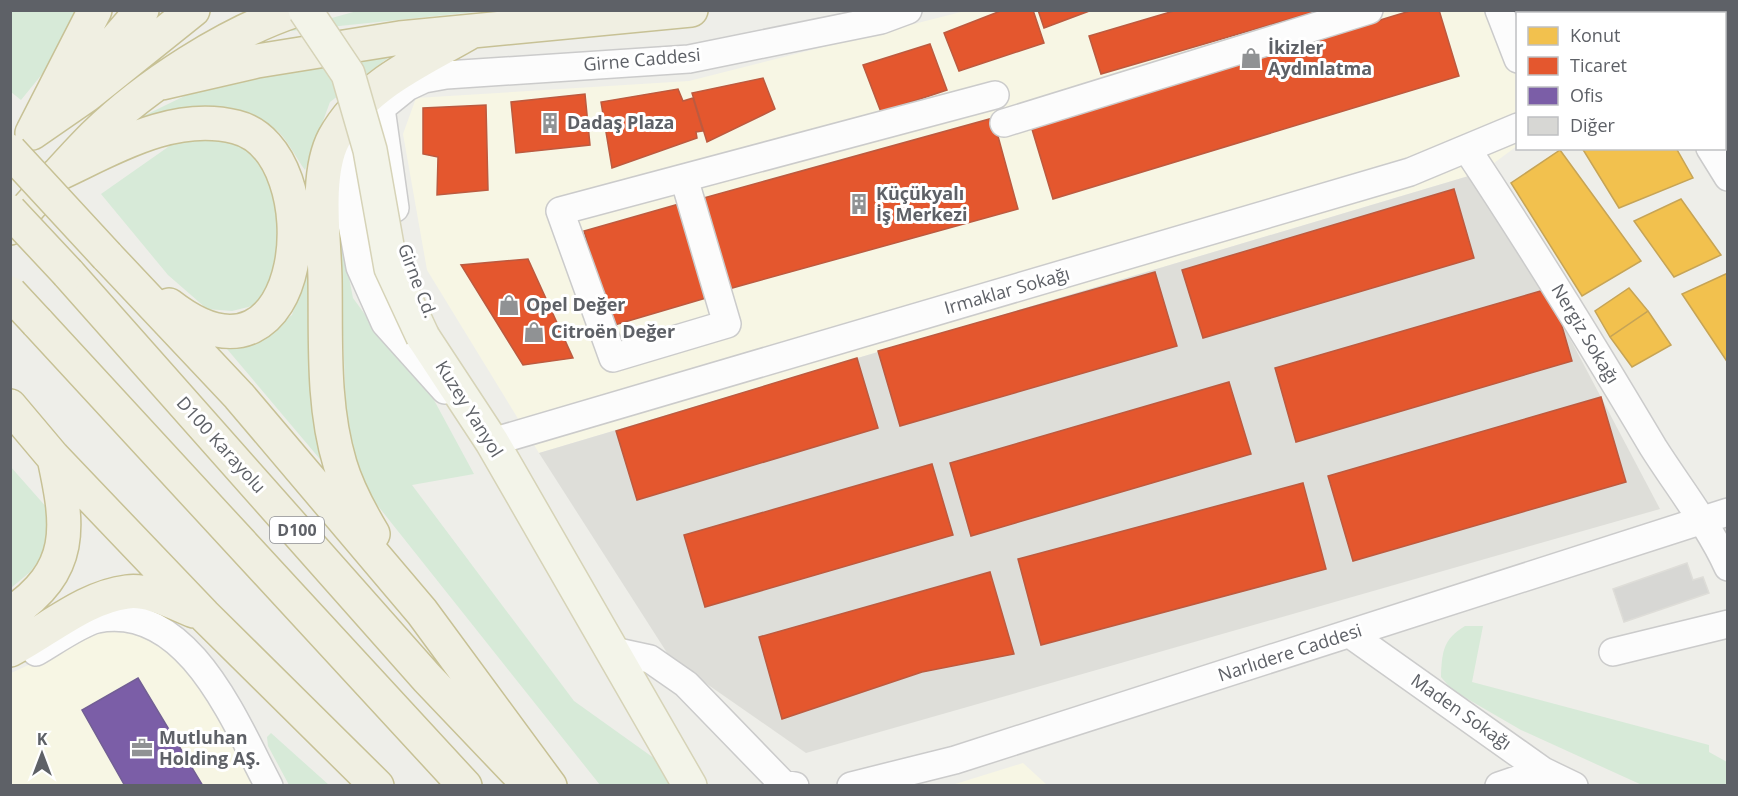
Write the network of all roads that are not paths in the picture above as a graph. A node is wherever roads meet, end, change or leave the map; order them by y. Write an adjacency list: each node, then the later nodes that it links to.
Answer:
1 (94, 10): 17 (highway)
2 (142, 10): 17 (highway)
3 (193, 10): 17 (highway)
4 (296, 10): 12 (highway)
5 (305, 10): 28 (main road, Kuzey Yanyol, bridge)
6 (691, 10): 10 (highway)
7 (908, 10): 14 (street, Girne Caddesi)
8 (1369, 10): 15 (street)
9 (1499, 10): 11 (street)
10 (469, 33): 12 (highway); 33 (highway)
11 (1516, 54)
12 (162, 83): 20 (highway)
13 (995, 94): 22 (street)
14 (381, 108): 28 (street, Girne Cd.); 28 (street, Girne Caddesi)
15 (1004, 123)
16 (1516, 128): 18 (street, Irmaklar Sokağı)
17 (18, 147): 25 (highway, bridge)
18 (1467, 149): 28 (street, Irmaklar Sokağı); 31 (street, Nergiz Sokağı)
19 (1711, 150): 21 (street)
20 (58, 174): 24 (highway); 25 (highway)
21 (1728, 177)
22 (684, 178): 22 (street)
23 (10, 211): 46 (highway, D100 Karayolu / D100, bridge)
24 (10, 228)
25 (107, 256): 33 (highway)
26 (10, 293): 45 (highway, D100, bridge)
27 (10, 406): 29 (highway)
28 (492, 442): 39 (main road, Kuzey Yanyol)
29 (53, 457): 34 (highway); 35 (highway)
30 (1728, 512): 31 (street, Narlıdere Caddesi)
31 (1700, 522): 32 (street, Nergiz Sokağı); 37 (street, Narlıdere Caddesi)
32 (1728, 567)
33 (422, 612): 47 (highway)
34 (10, 614)
35 (204, 615): 38 (highway); 44 (highway)
36 (1728, 624): 40 (street)
37 (1350, 634): 42 (street, Maden Sokağı); 50 (street, Narlıdere Caddesi)
38 (10, 650)
39 (613, 651): 48 (main road, Kuzey Yanyol); 49 (street)
40 (1612, 652)
41 (10, 664): 43 (street)
42 (1543, 771): 51 (street); 52 (street, Maden Sokağı)
43 (269, 786)
44 (377, 786)
45 (465, 786)
46 (529, 786)
47 (550, 786)
48 (690, 786)
49 (795, 786)
50 (850, 786)
51 (1499, 786)
52 (1574, 786)

